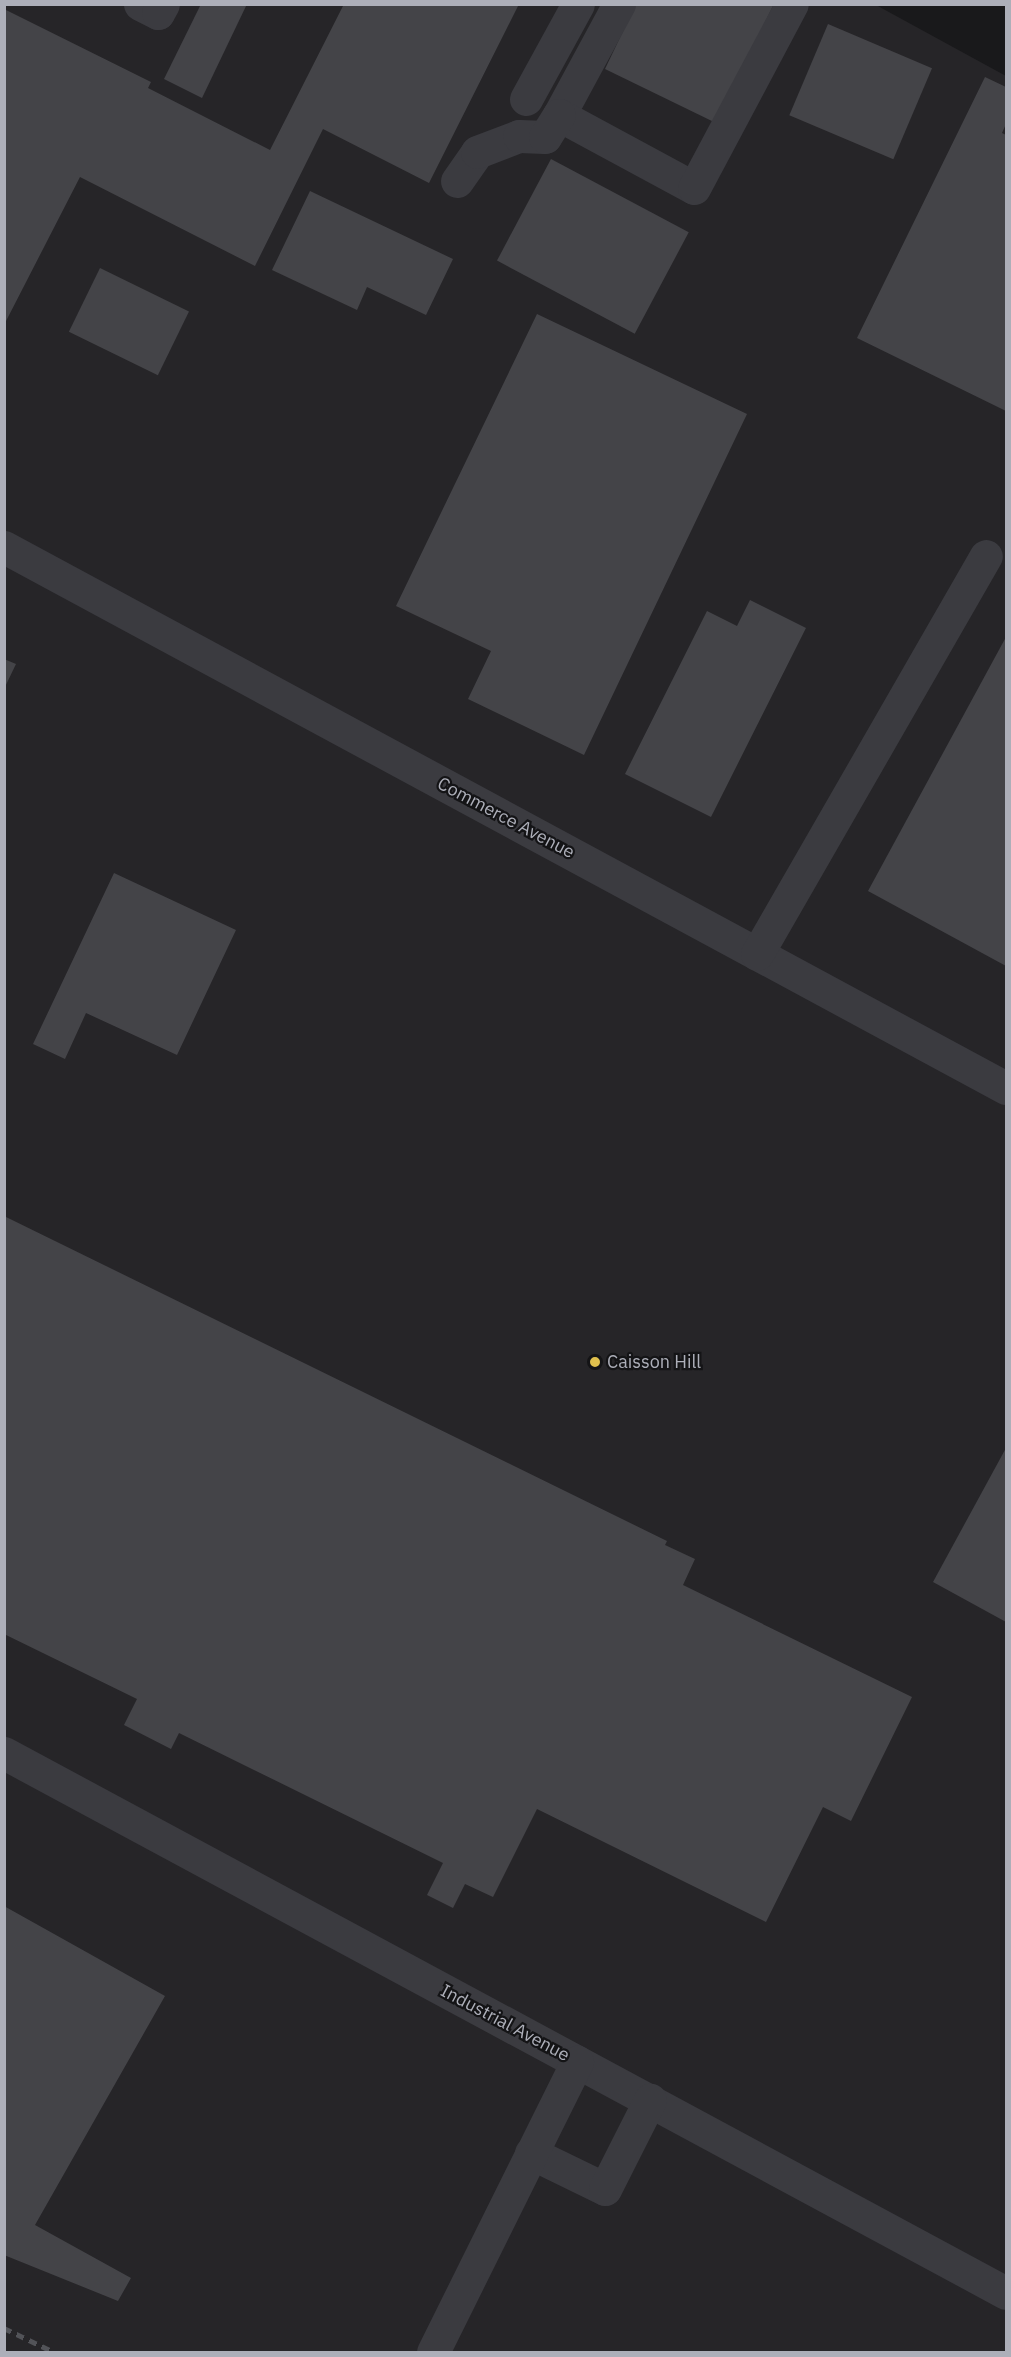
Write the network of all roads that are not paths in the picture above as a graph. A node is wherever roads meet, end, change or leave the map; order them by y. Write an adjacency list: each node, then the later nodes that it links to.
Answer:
1 (140, 4): 2 (street)
2 (163, 4)
3 (578, 4): 6 (street)
4 (619, 4): 7 (street)
5 (792, 4): 7 (street)
6 (526, 99)
7 (559, 116): 8 (street)
8 (457, 181)
9 (4, 547): 11 (street, Commerce Avenue)
10 (986, 556): 11 (street)
11 (757, 954): 12 (street, Commerce Avenue)
12 (1006, 1089)
13 (4, 1753): 14 (street, Industrial Avenue)
14 (577, 2062): 15 (street, Industrial Avenue); 16 (street)
15 (650, 2100): 16 (street); 17 (street, Industrial Avenue)
16 (531, 2153): 18 (street)
17 (1006, 2293)
18 (433, 2352)

